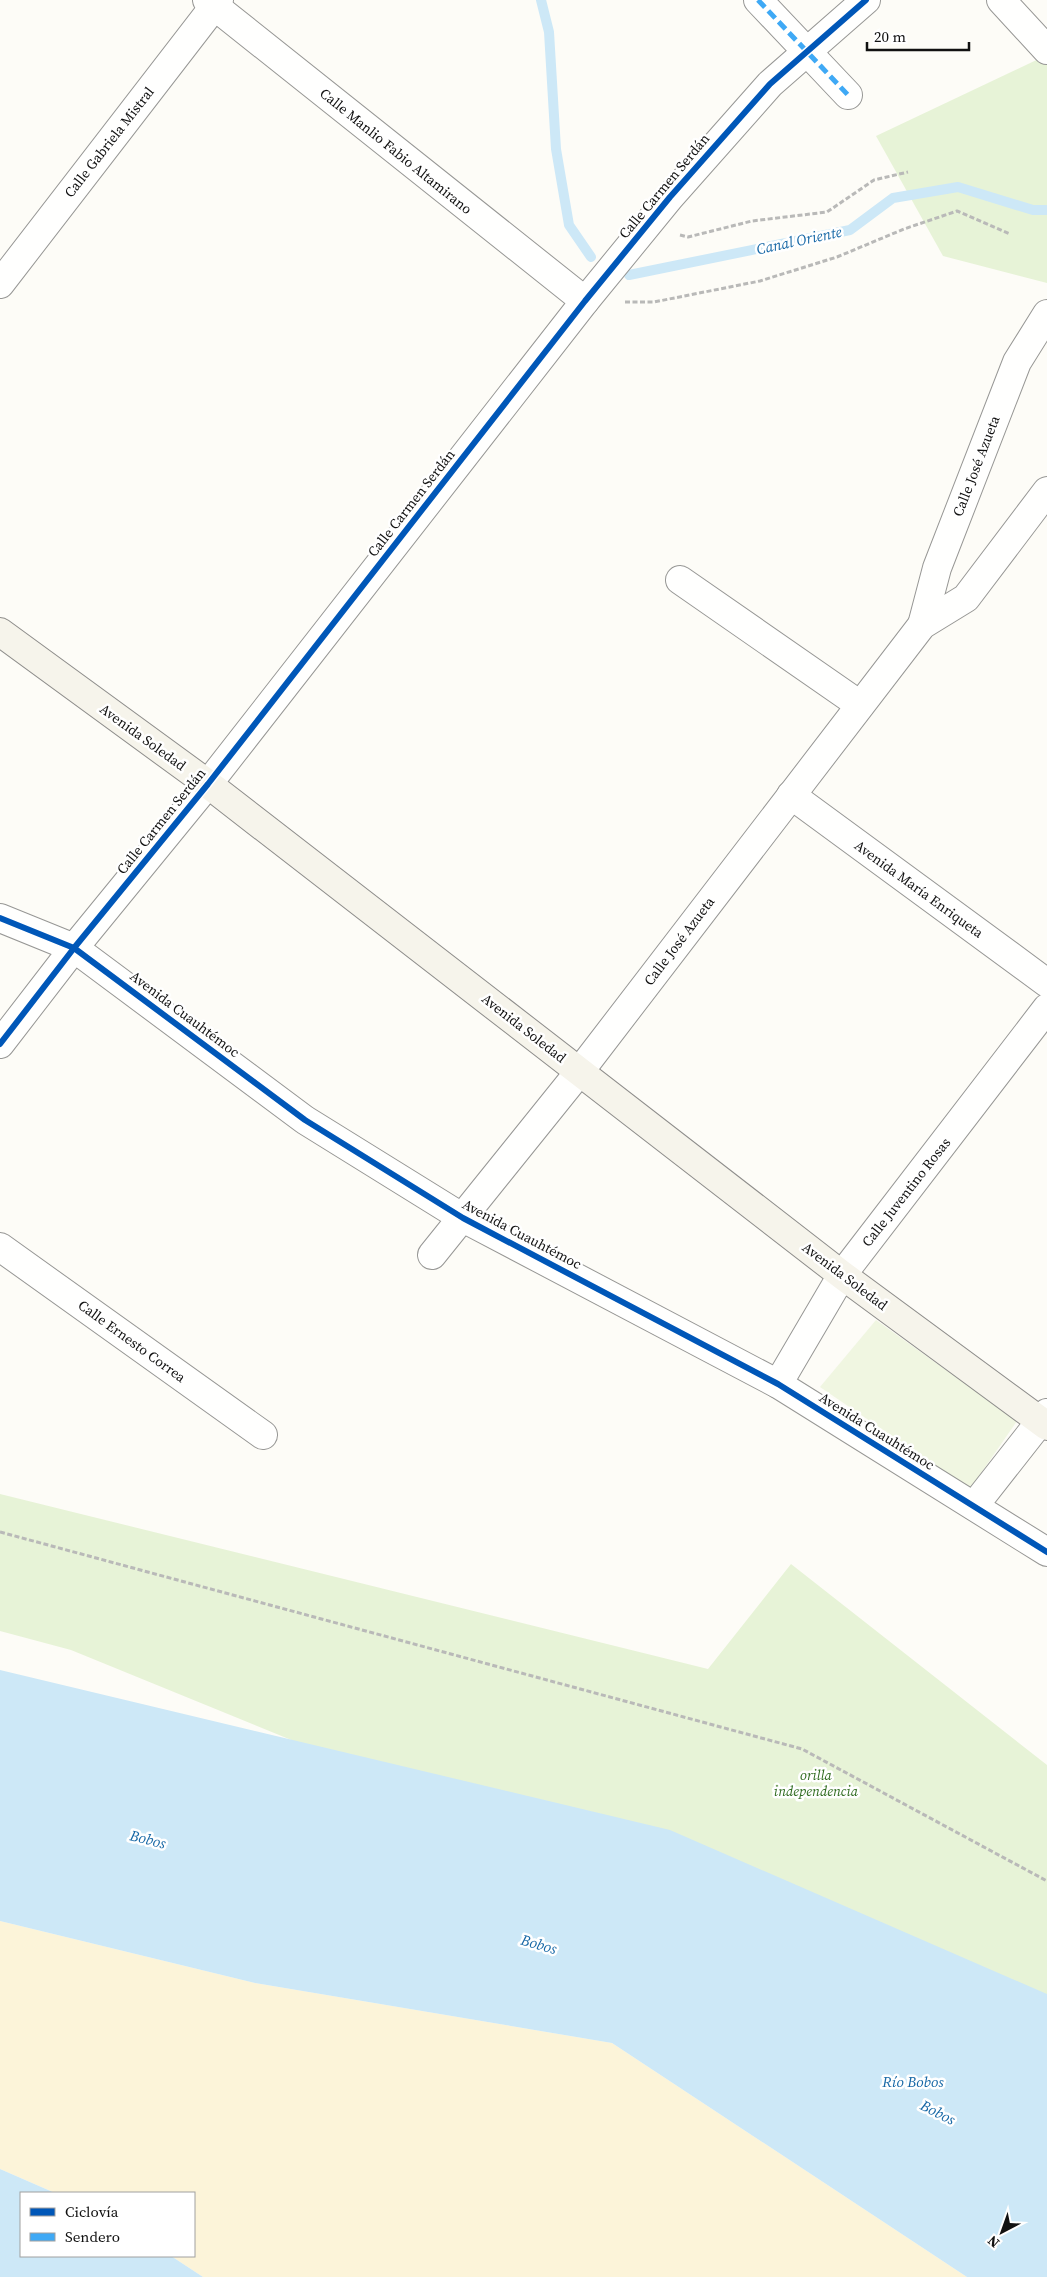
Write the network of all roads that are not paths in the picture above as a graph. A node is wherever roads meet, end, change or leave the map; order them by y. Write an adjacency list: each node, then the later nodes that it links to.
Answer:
1 (758, 0): 6 (street)
2 (866, 0): 6 (street, Calle Carmen Serdán)
3 (1001, 0): 5 (street)
4 (213, 2): 8 (street, Calle Gabriela Mistral); 9 (street, Calle Manlio Fabio Altamirano)
5 (1047, 50)
6 (807, 52): 7 (street); 9 (street, Calle Carmen Serdán)
7 (848, 95)
8 (0, 284)
9 (585, 301): 16 (street, Calle Carmen Serdán)
10 (1047, 314): 13 (street, Calle José Azueta)
11 (1047, 491): 13 (street, Calle José Azueta)
12 (680, 580): 15 (street)
13 (922, 625): 15 (street, Calle José Azueta)
14 (0, 632): 16 (main road, Avenida Soledad)
15 (860, 704): 17 (street, Calle José Azueta)
16 (208, 784): 19 (street, Calle Carmen Serdán); 23 (main road, Avenida Soledad)
17 (791, 795): 20 (street, Avenida María Enriqueta); 23 (street, Calle José Azueta)
18 (0, 918): 19 (street, Avenida Cuauhtémoc)
19 (74, 948): 22 (street, Calle Carmen Serdán); 24 (street, Avenida Cuauhtémoc)
20 (1047, 983)
21 (1047, 1008): 27 (street, Calle Juventino Rosas)
22 (0, 1044)
23 (580, 1070): 24 (street, Calle José Azueta); 27 (main road, Avenida Soledad)
24 (463, 1218): 26 (street, Calle José Azueta); 28 (street, Avenida Cuauhtémoc)
25 (0, 1247): 30 (street, Calle Ernesto Correa)
26 (432, 1255)
27 (842, 1274): 28 (street, Calle Juventino Rosas); 29 (main road, Avenida Soledad)
28 (778, 1384): 31 (street, Avenida Cuauhtémoc)
29 (1045, 1420): 31 (street)
30 (263, 1435)
31 (974, 1506): 32 (street, Avenida Cuauhtémoc)
32 (1047, 1552)

